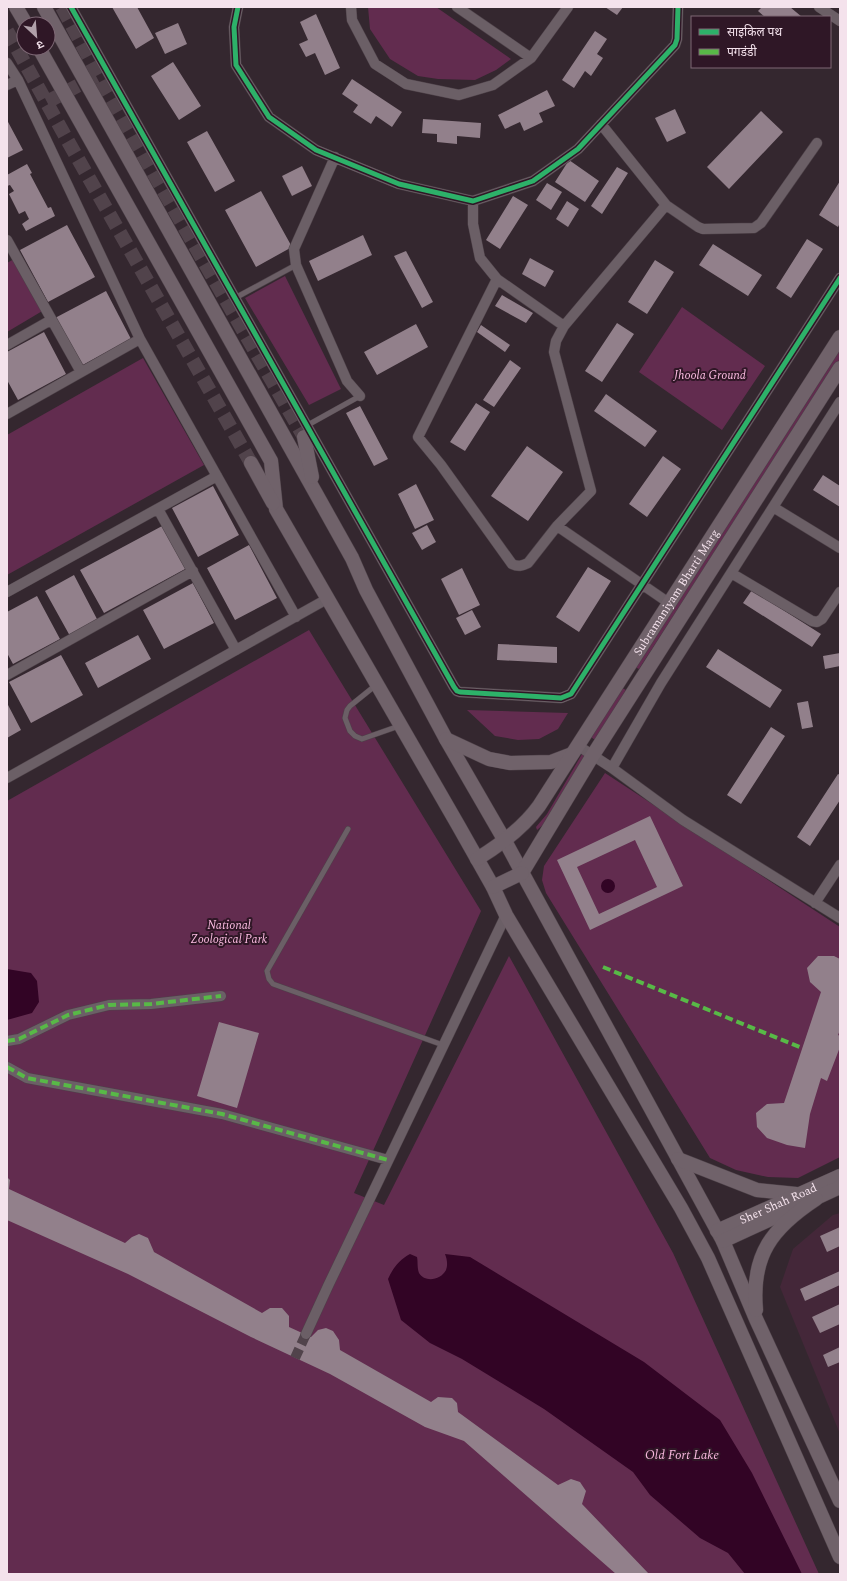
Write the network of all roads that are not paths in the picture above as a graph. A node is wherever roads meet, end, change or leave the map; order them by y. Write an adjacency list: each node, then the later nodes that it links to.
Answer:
1 (16, 7): 10 (main road)
2 (44, 7): 40 (main road)
3 (71, 7): 26 (street)
4 (238, 7): 19 (street)
5 (351, 7): 13 (street)
6 (457, 7): 13 (street)
7 (568, 7): 13 (street)
8 (678, 7): 17 (street)
9 (819, 7): 11 (street)
10 (21, 16)
11 (840, 21)
12 (43, 56): 43 (main road)
13 (531, 58)
14 (7, 63): 15 (street)
15 (18, 80): 16 (street); 30 (street)
16 (7, 85)
17 (601, 124): 20 (street); 21 (street)
18 (817, 143): 21 (street)
19 (335, 158): 20 (street); 23 (street)
20 (473, 201): 25 (street)
21 (666, 205): 28 (street)
22 (7, 240): 27 (street)
23 (296, 266): 26 (lane); 34 (street)
24 (840, 278): 48 (street)
25 (497, 279): 28 (street); 44 (street)
26 (234, 298): 37 (street)
27 (51, 320): 31 (street); 33 (street)
28 (564, 326): 44 (street)
29 (840, 337): 52 (main road, Subramaniyam Bharti Marg)
30 (140, 339): 33 (street); 39 (street)
31 (7, 344)
32 (840, 368): 60 (main road, Subramaniyam Bharti Marg)
33 (81, 372): 36 (street)
34 (360, 396): 37 (lane)
35 (840, 402): 41 (street)
36 (7, 414)
37 (305, 431): 40 (main road); 48 (street)
38 (251, 463): 43 (main road)
39 (217, 476): 42 (street); 53 (street)
40 (315, 492): 58 (main road)
41 (773, 507): 45 (street); 47 (street)
42 (158, 509): 46 (street); 49 (street)
43 (276, 509): 51 (main road)
44 (557, 526): 48 (street)
45 (840, 548)
46 (193, 571): 54 (street); 55 (street)
47 (731, 574): 50 (street); 61 (street)
48 (641, 585): 52 (street)
49 (7, 592)
50 (840, 592)
51 (327, 599): 53 (street); 56 (main road)
52 (668, 603): 59 (main road, Subramaniyam Bharti Marg)
53 (296, 617): 54 (street)
54 (236, 650): 62 (street)
55 (7, 675)
56 (377, 685): 57 (main road); 57 (lane)
57 (400, 725): 65 (main road)
58 (446, 739): 59 (main road); 64 (main road)
59 (575, 750): 60 (street); 64 (main road, Subramaniyam Bharti Marg)
60 (593, 755): 61 (street); 67 (main road, Subramaniyam Bharti Marg)
61 (612, 768): 69 (street)
62 (7, 778)
63 (348, 829): 74 (lane)
64 (505, 841): 65 (main road, Subramaniyam Bharti Marg); 67 (main road)
65 (477, 859): 68 (main road)
66 (840, 865): 69 (street)
67 (522, 873): 68 (main road); 76 (main road)
68 (493, 887): 70 (main road)
69 (815, 903): 71 (street)
70 (506, 915): 74 (street); 87 (main road)
71 (840, 918)
72 (221, 996): 73 (street)
73 (7, 1041)
74 (443, 1046): 77 (street)
75 (7, 1068): 77 (street)
76 (678, 1158): 80 (main road); 83 (main road)
77 (388, 1160): 85 (street)
78 (840, 1176): 80 (main road, Sher Shah Road)
79 (840, 1188): 81 (main road, Sher Shah Road)
80 (799, 1194): 82 (main road, Sher Shah Road)
81 (816, 1199): 82 (main road, Sher Shah Road); 84 (main road)
82 (742, 1226): 83 (main road, Sher Shah Road)
83 (720, 1236): 84 (main road)
84 (756, 1319): 86 (main road)
85 (306, 1334)
86 (840, 1501)
87 (840, 1557)

